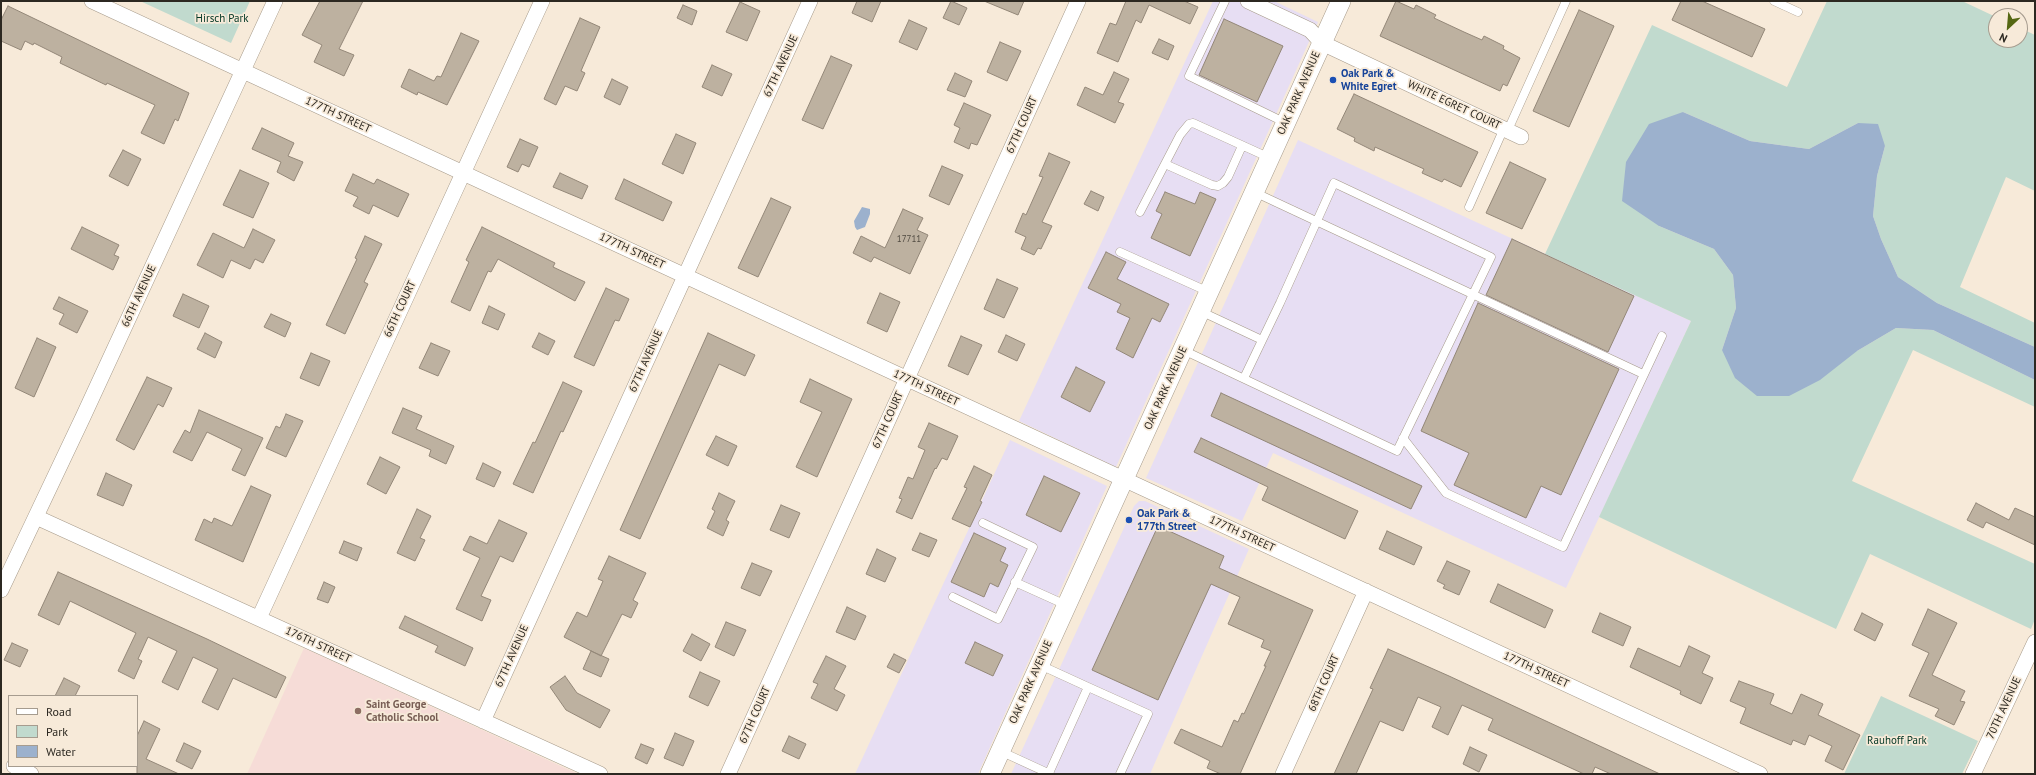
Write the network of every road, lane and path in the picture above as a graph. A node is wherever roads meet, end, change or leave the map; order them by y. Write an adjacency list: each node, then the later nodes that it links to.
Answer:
1 (92, 1): 13 (street, 177TH STREET)
2 (275, 1): 13 (street, 66TH AVENUE)
3 (542, 1): 19 (street, 66TH COURT)
4 (810, 1): 25 (street, 67TH AVENUE)
5 (1078, 1): 33 (street, 67TH COURT)
6 (1225, 1): 14 (lane)
7 (1248, 1): 12 (street, WHITE EGRET COURT)
8 (1341, 1): 12 (street, OAK PARK AVENUE)
9 (1566, 1): 15 (lane)
10 (1774, 1): 11 (lane)
11 (1798, 12)
12 (1322, 43): 14 (street, OAK PARK AVENUE); 15 (street, WHITE EGRET COURT)
13 (243, 71): 19 (street, 177TH STREET); 37 (street, 66TH AVENUE)
14 (1286, 123): 17 (street, OAK PARK AVENUE)
15 (1511, 132): 21 (lane)
16 (1242, 146): 17 (lane); 18 (lane); 18 (lane)
17 (1270, 158): 20 (street, OAK PARK AVENUE)
18 (1165, 164): 22 (lane)
19 (462, 172): 25 (street, 177TH STREET); 44 (street, 66TH COURT)
20 (1254, 192): 23 (lane); 26 (street, OAK PARK AVENUE)
21 (1469, 207)
22 (1140, 212)
23 (1316, 221): 27 (lane); 27 (lane); 30 (lane)
24 (1120, 252): 26 (lane)
25 (685, 276): 33 (street, 177TH STREET); 48 (street, 67TH AVENUE)
26 (1209, 292): 28 (street, OAK PARK AVENUE)
27 (1473, 293): 32 (lane); 35 (lane)
28 (1200, 311): 30 (lane); 31 (street, OAK PARK AVENUE)
29 (1662, 336): 32 (lane)
30 (1262, 340): 34 (lane)
31 (1183, 350): 34 (lane); 36 (street, OAK PARK AVENUE)
32 (1643, 374): 35 (lane)
33 (906, 378): 36 (street, 177TH STREET); 53 (street, 67TH COURT)
34 (1244, 378): 35 (lane)
35 (1403, 438)
36 (1124, 479): 41 (street, 177TH STREET); 43 (street, OAK PARK AVENUE)
37 (36, 517): 40 (street, 66TH AVENUE); 44 (street, 176TH STREET)
38 (983, 523): 39 (lane)
39 (1016, 582): 42 (lane); 43 (lane)
40 (1, 590)
41 (1366, 591): 57 (street, 68TH COURT); 58 (street, 177TH STREET)
42 (953, 597)
43 (1066, 605): 46 (street, OAK PARK AVENUE)
44 (259, 618): 48 (street, 176TH STREET)
45 (2035, 642): 59 (street, 70TH AVENUE)
46 (1040, 665): 47 (lane); 49 (street, OAK PARK AVENUE)
47 (1088, 687): 55 (lane); 56 (lane)
48 (483, 721): 52 (street, 176TH STREET)
49 (1000, 751): 54 (street, OAK PARK AVENUE); 55 (lane)
50 (16, 767): 51 (street)
51 (31, 774)
52 (600, 774)
53 (728, 774)
54 (990, 774)
55 (1050, 774)
56 (1120, 774)
57 (1283, 774)
58 (1760, 774)
59 (1973, 774)

